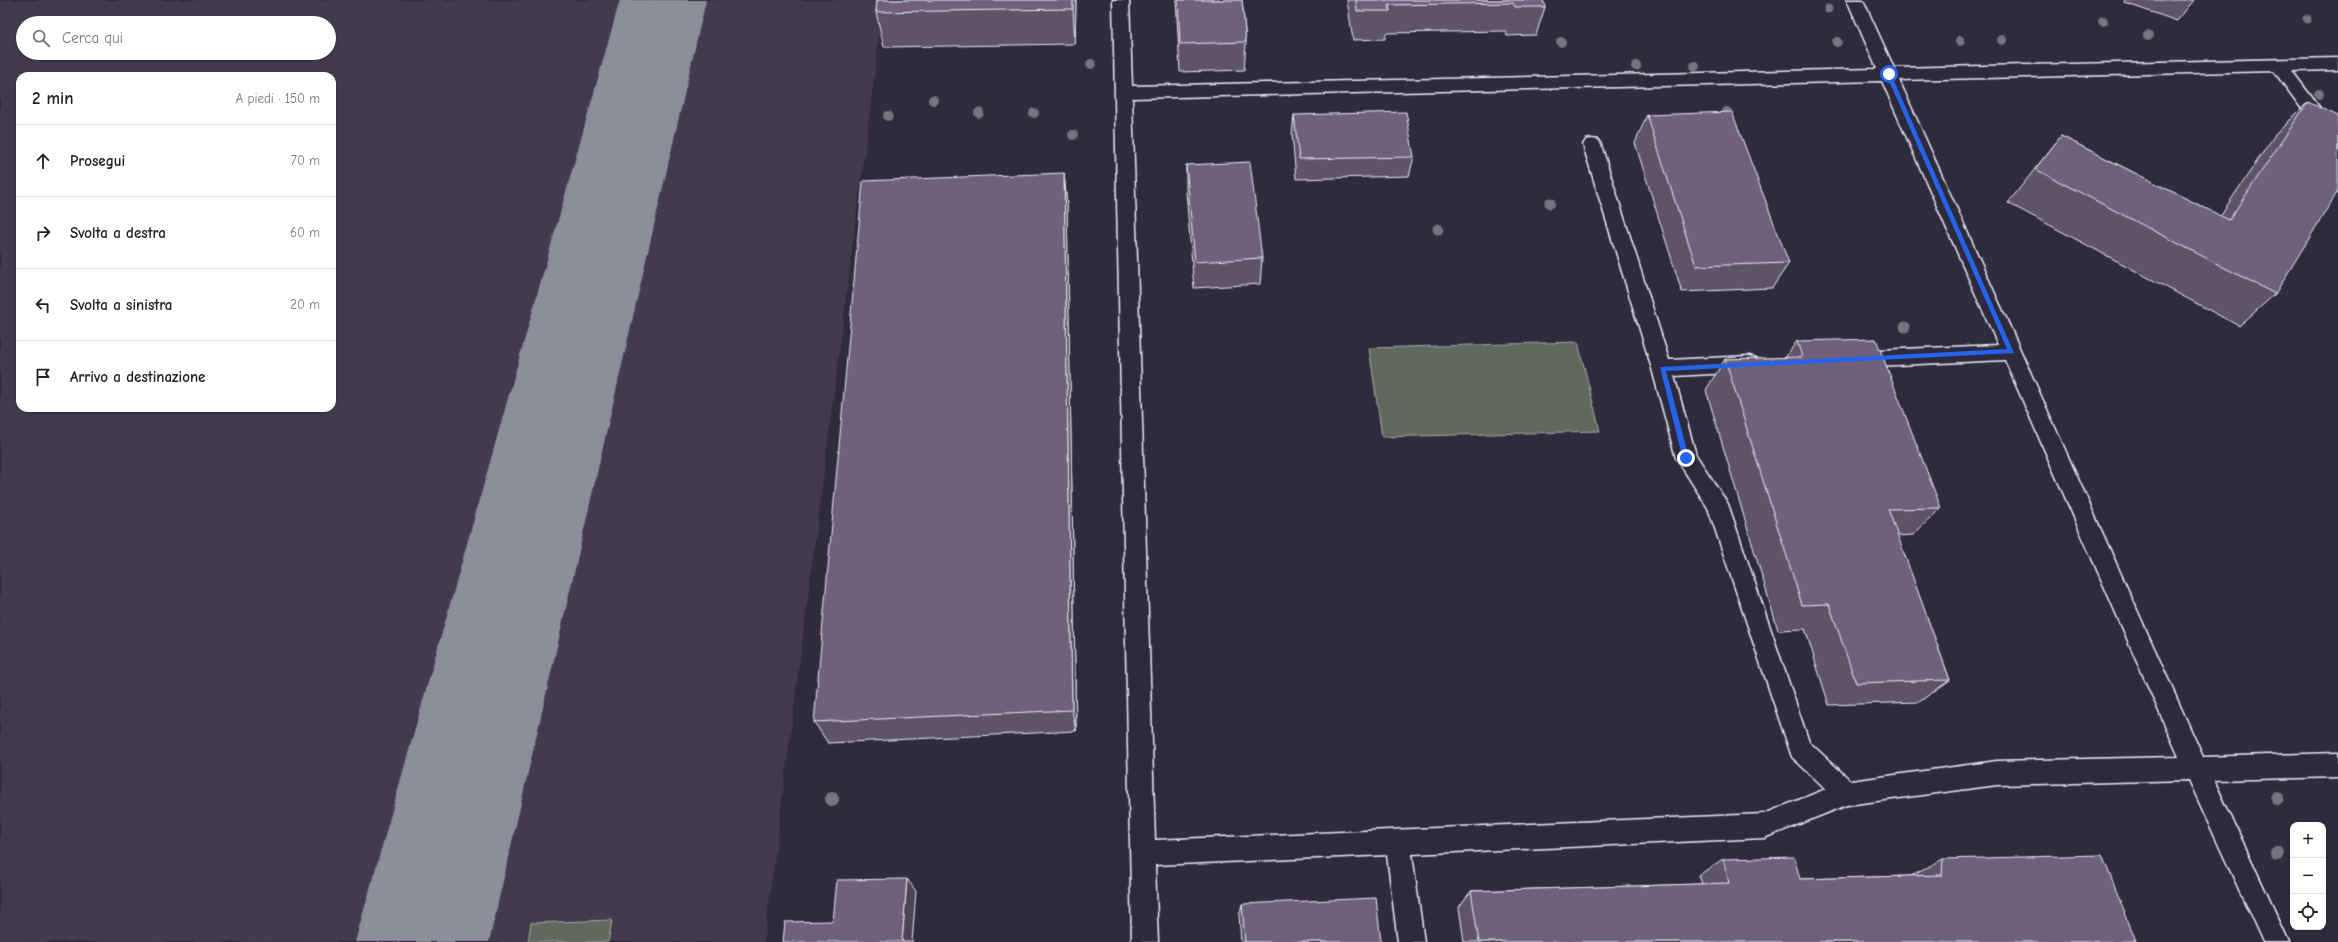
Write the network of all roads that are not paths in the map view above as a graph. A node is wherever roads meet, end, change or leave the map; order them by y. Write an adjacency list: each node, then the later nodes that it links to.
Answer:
1 (1122, 0): 6 (lane)
2 (1855, 0): 5 (lane)
3 (2338, 64): 4 (lane)
4 (2278, 65): 5 (lane); 8 (lane)
5 (1889, 74): 6 (lane); 9 (lane)
6 (1124, 92): 17 (lane)
7 (1592, 145): 12 (lane)
8 (2338, 145)
9 (2012, 352): 10 (lane); 14 (lane)
10 (1837, 360)
11 (1765, 364): 12 (lane)
12 (1662, 369): 15 (lane)
13 (2338, 765): 14 (lane)
14 (2196, 768): 15 (lane); 20 (lane)
15 (1847, 794): 16 (lane)
16 (1398, 842): 17 (lane); 19 (lane)
17 (1143, 853): 18 (lane)
18 (1145, 942)
19 (1411, 942)
20 (2276, 942)

